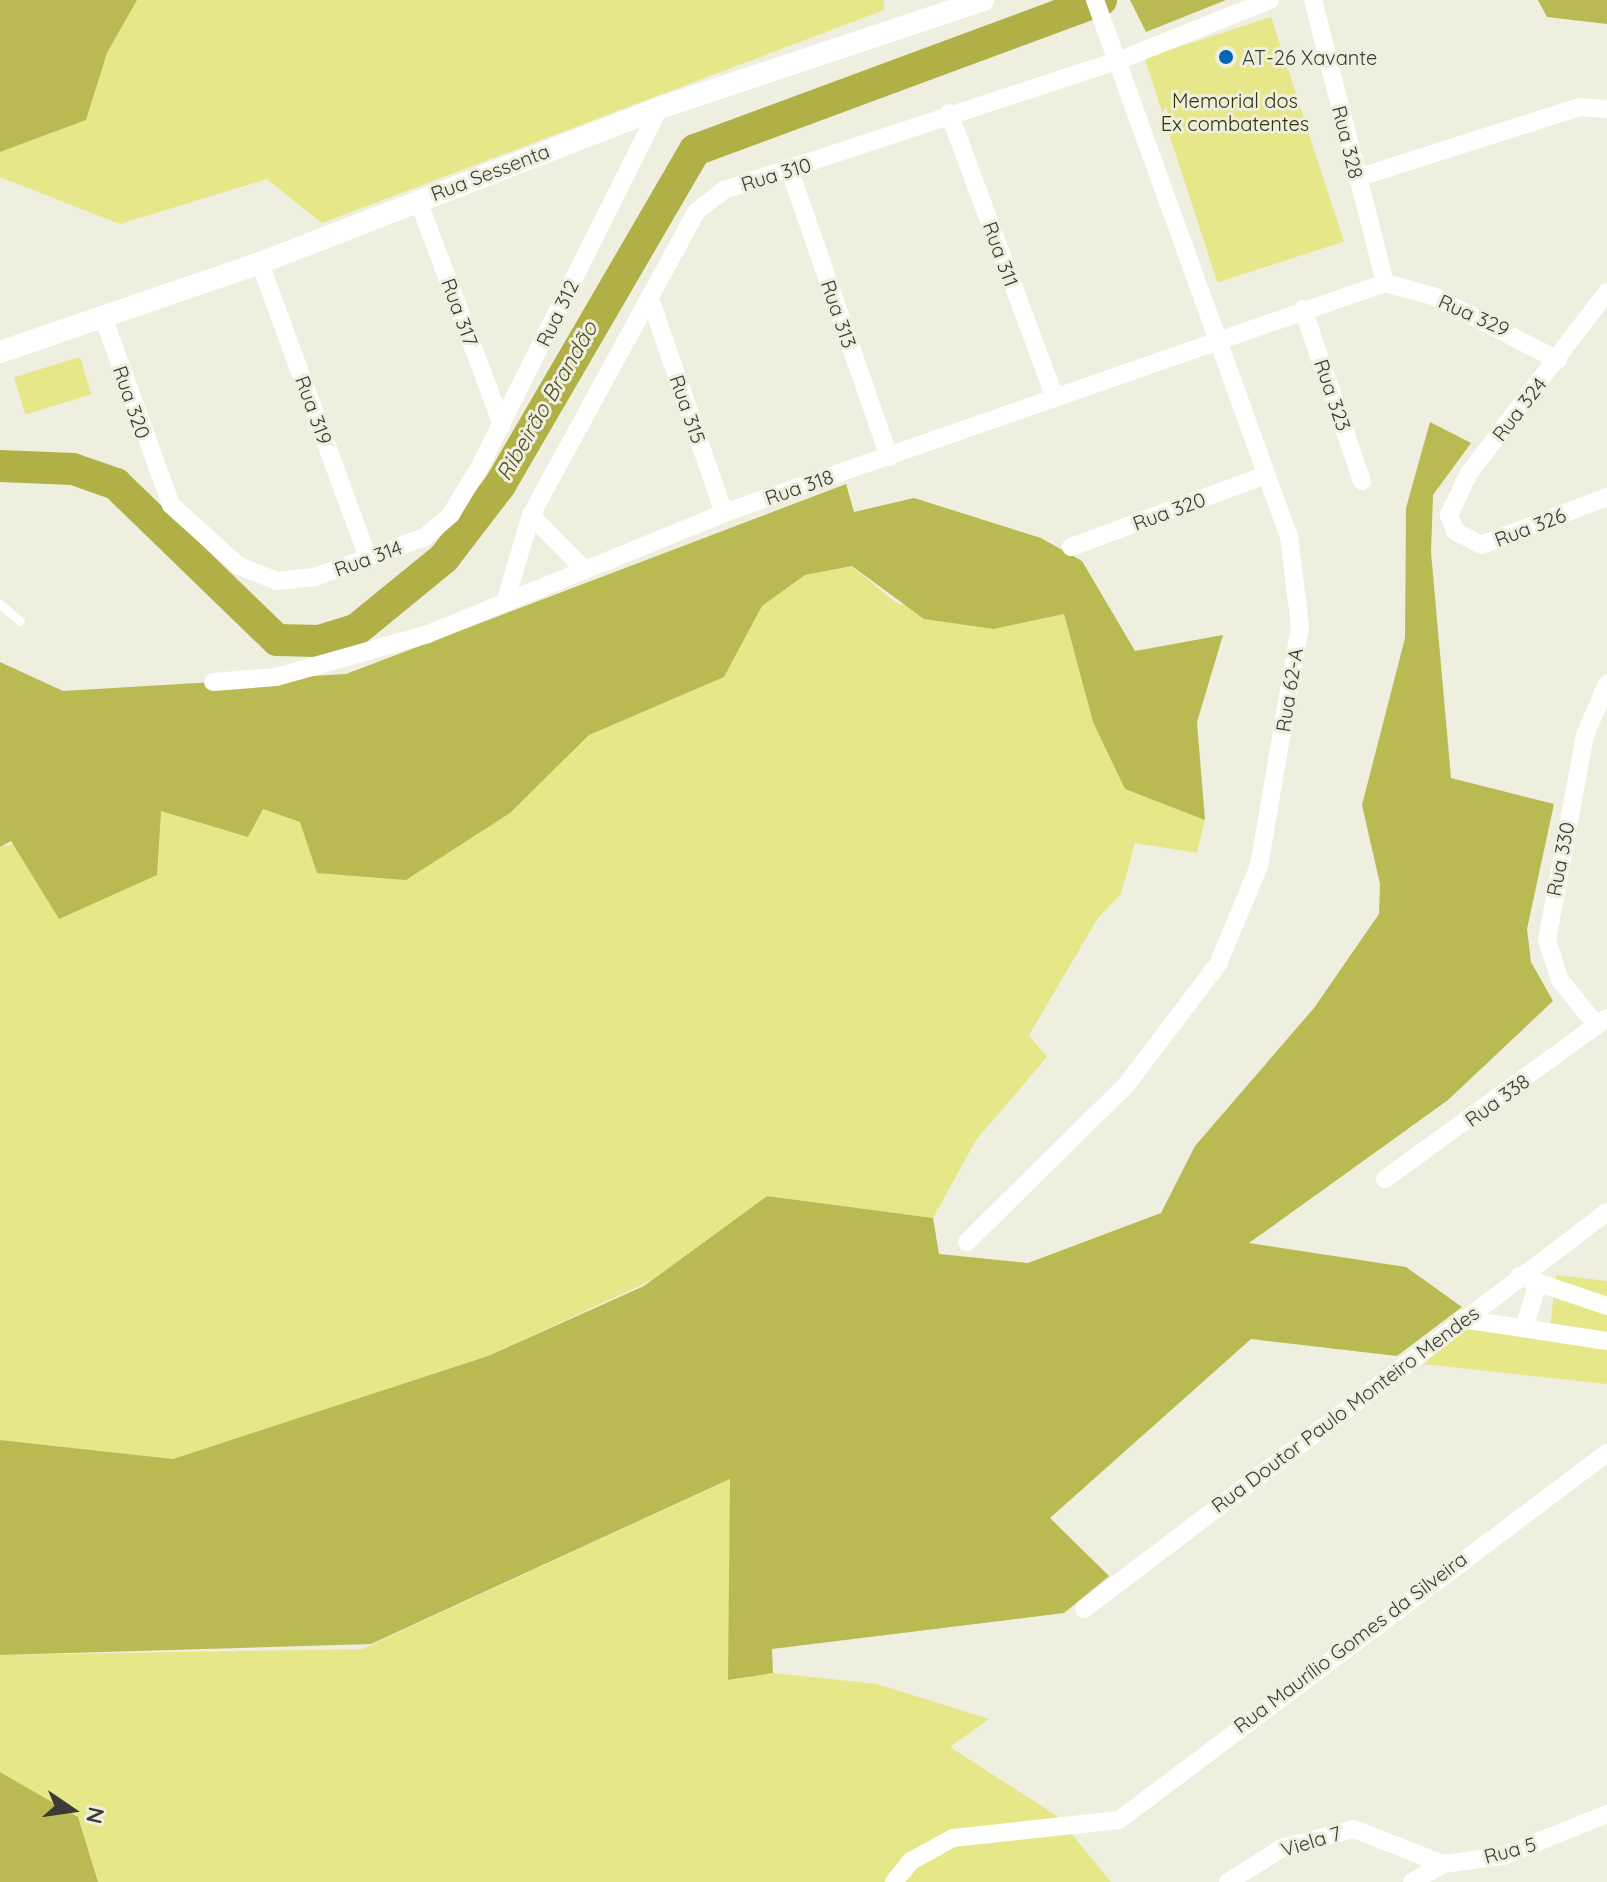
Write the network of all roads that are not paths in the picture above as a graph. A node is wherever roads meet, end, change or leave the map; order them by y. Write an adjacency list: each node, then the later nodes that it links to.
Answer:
1 (983, 0): 6 (street, Rua Sessenta)
2 (1095, 0): 5 (street, Rua 62-A)
3 (1270, 0): 5 (street, Rua 310)
4 (1313, 0): 10 (street, Rua 328)
5 (1120, 60): 8 (street, Rua 310); 18 (street, Rua 62-A)
6 (659, 108): 11 (street, Rua Sessenta); 22 (street, Rua 312)
7 (1607, 109): 10 (street)
8 (949, 113): 9 (street, Rua 310); 21 (street, Rua 311)
9 (790, 171): 15 (street, Rua 310); 23 (street, Rua 313)
10 (1357, 178): 13 (street, Rua 328)
11 (418, 200): 12 (street, Rua Sessenta); 22 (street, Rua 317)
12 (260, 263): 17 (street, Rua Sessenta); 32 (street, Rua 319)
13 (1385, 283): 16 (street, Rua 318); 20 (street, Rua 329)
14 (1607, 292): 20 (street, Rua 324)
15 (652, 304): 27 (street, Rua 315); 29 (street, Rua 310)
16 (1303, 309): 18 (street, Rua 318); 25 (street, Rua 323)
17 (103, 317): 19 (street, Rua Sessenta); 34 (street, Rua 320)
18 (1218, 339): 21 (street, Rua 318); 24 (street, Rua 62-A)
19 (0, 352)
20 (1558, 360): 30 (street, Rua 324)
21 (1054, 396): 23 (street, Rua 318)
22 (502, 425): 28 (street, Rua 312)
23 (889, 457): 27 (street, Rua 318)
24 (1266, 475): 31 (street, Rua 320); 43 (street, Rua 62-A)
25 (1362, 481)
26 (1607, 497): 30 (street, Rua 326)
27 (724, 513): 33 (street, Rua 318)
28 (451, 514): 32 (street, Rua 314)
29 (531, 515): 33 (street); 35 (street, Rua 310)
30 (1455, 531)
31 (1071, 547)
32 (368, 558): 34 (street, Rua 314)
33 (584, 569): 35 (street, Rua 318)
34 (277, 581)
35 (506, 599): 38 (street, Rua 318)
36 (0, 604): 37 (lane)
37 (20, 621)
38 (213, 682)
39 (1607, 684): 40 (street, Rua 330)
40 (1602, 1022): 41 (street, Rua 338)
41 (1385, 1179)
42 (1607, 1212): 44 (street, Rua Doutor Paulo Monteiro Mendes)
43 (967, 1242)
44 (1519, 1276): 45 (street); 47 (street, Rua Doutor Paulo Monteiro Mendes)
45 (1537, 1286): 46 (street); 48 (street)
46 (1607, 1306)
47 (1462, 1319): 48 (street); 51 (street, Rua Doutor Paulo Monteiro Mendes)
48 (1524, 1328): 49 (street)
49 (1607, 1341)
50 (1607, 1453): 54 (street, Rua Maurílio Gomes da Silveira)
51 (1084, 1609)
52 (1607, 1814): 53 (street, Rua 5)
53 (1443, 1864): 55 (street, Viela 7); 56 (street, Rua 5)
54 (894, 1882)
55 (1228, 1882)
56 (1412, 1882)

